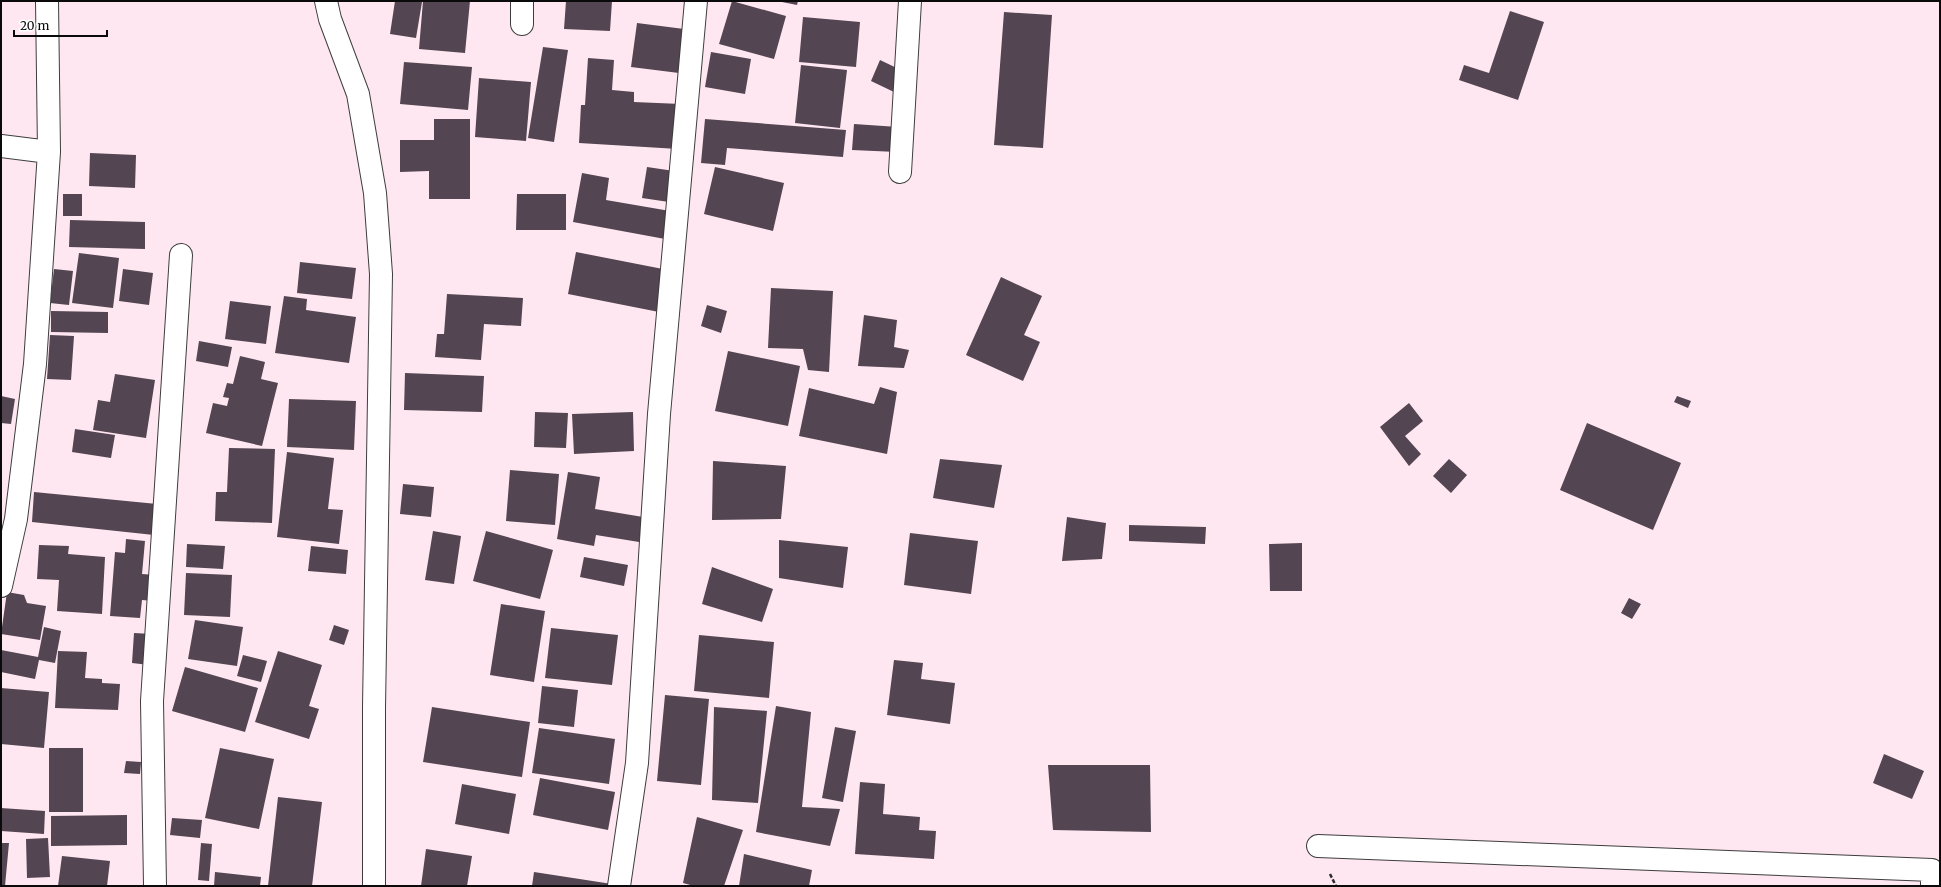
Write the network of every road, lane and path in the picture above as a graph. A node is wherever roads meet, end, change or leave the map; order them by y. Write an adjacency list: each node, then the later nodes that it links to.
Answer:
1 (47, 1): 8 (street)
2 (326, 1): 14 (street)
3 (522, 1): 6 (street)
4 (696, 1): 15 (street)
5 (910, 1): 9 (street)
6 (522, 24)
7 (1, 146): 8 (street)
8 (50, 152): 11 (street)
9 (900, 172)
10 (181, 255): 13 (street)
11 (1, 586)
12 (1318, 846): 16 (street)
13 (155, 886)
14 (374, 886)
15 (619, 886)
16 (1932, 886)

